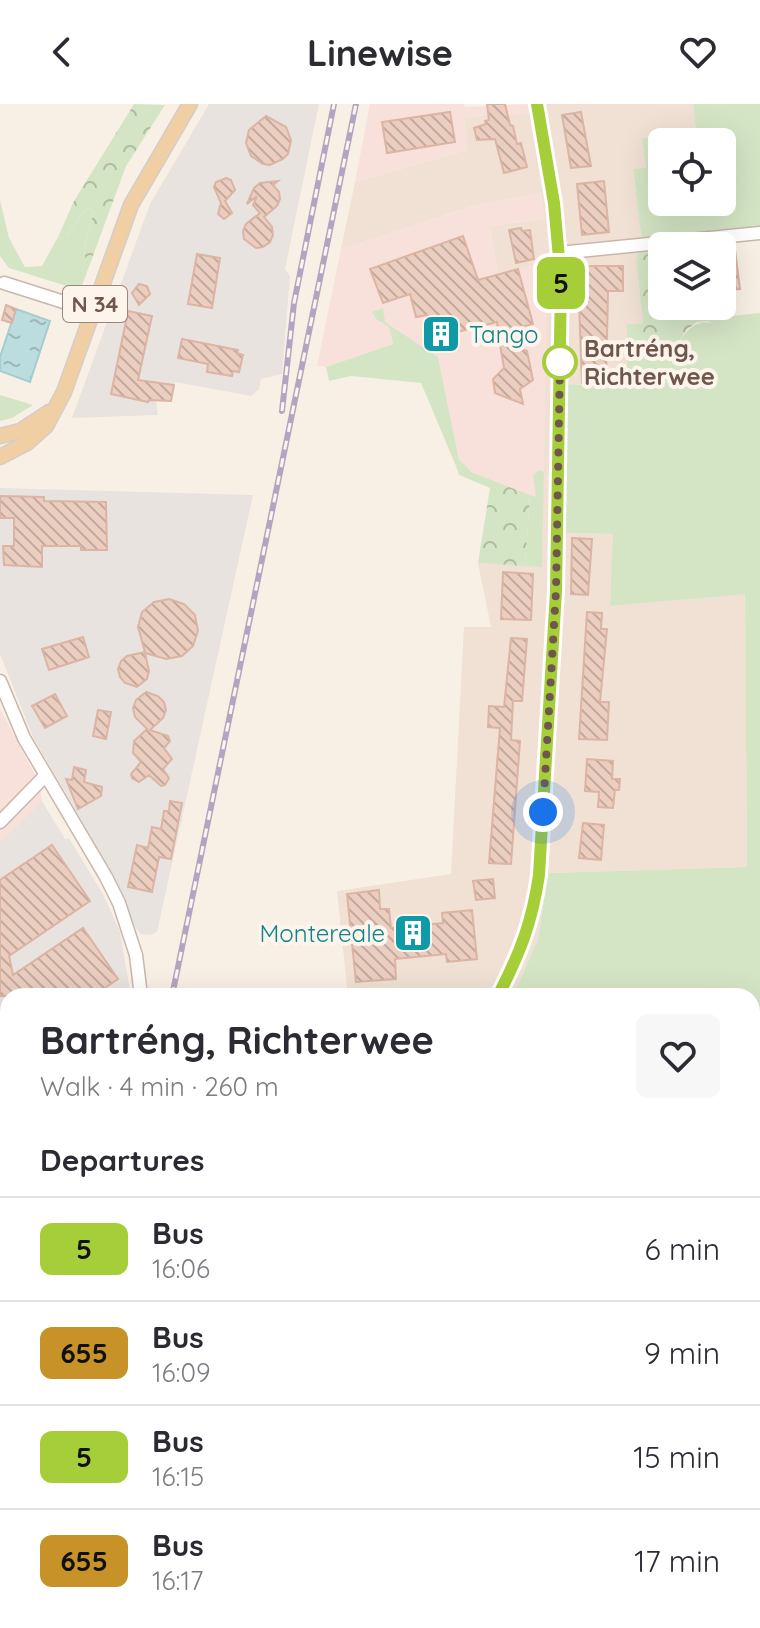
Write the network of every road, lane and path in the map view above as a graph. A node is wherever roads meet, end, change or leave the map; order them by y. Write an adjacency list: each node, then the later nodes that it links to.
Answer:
1 (190, 104): 6 (main road, N 34)
2 (537, 104): 4 (main road)
3 (760, 233): 4 (street)
4 (559, 253): 14 (main road)
5 (4, 283): 6 (street)
6 (92, 311): 7 (main road, N 34)
7 (59, 403): 8 (main road); 9 (main road, N 34)
8 (0, 436)
9 (0, 457)
10 (0, 681): 11 (street)
11 (45, 776): 12 (street); 13 (street)
12 (0, 822)
13 (140, 988)
14 (502, 988)

